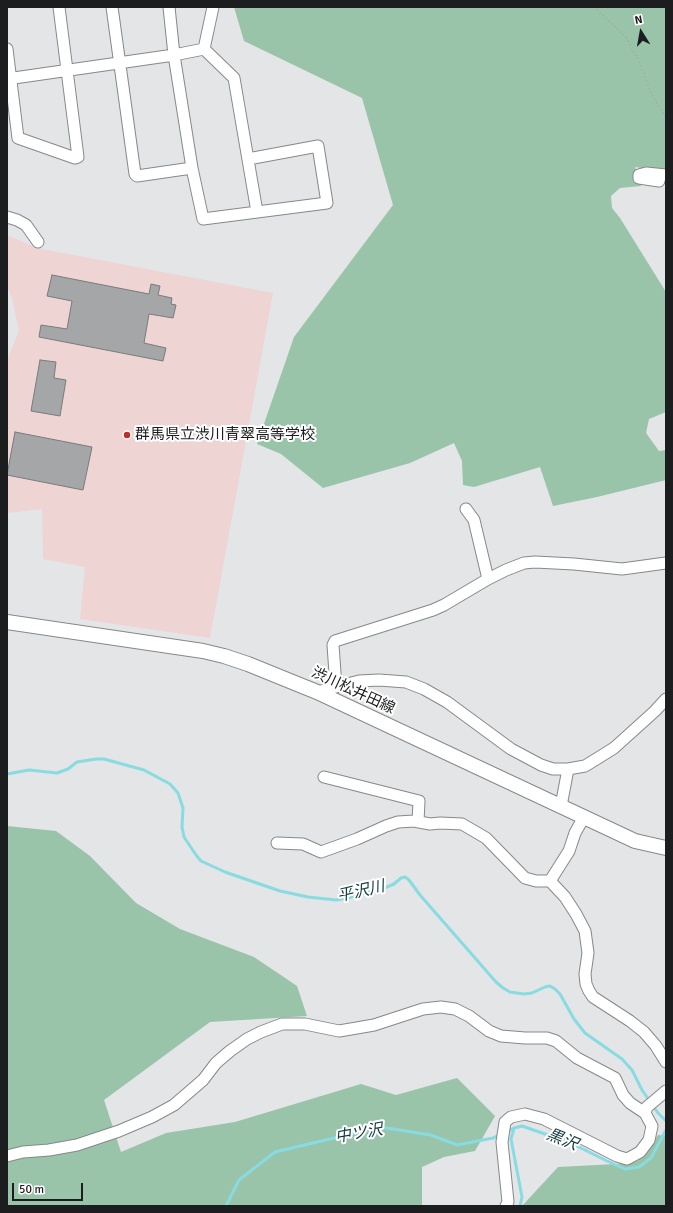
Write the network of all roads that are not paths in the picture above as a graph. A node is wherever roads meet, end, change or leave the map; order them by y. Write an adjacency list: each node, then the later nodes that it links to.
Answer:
1 (59, 7): 9 (street)
2 (112, 7): 8 (street)
3 (169, 7): 7 (street)
4 (212, 7): 5 (street)
5 (204, 49): 7 (street); 11 (street)
6 (7, 50): 10 (street)
7 (174, 55): 8 (street); 12 (street)
8 (120, 63): 9 (street); 12 (street)
9 (66, 70): 10 (street); 10 (street)
10 (9, 78)
11 (248, 159): 13 (street); 13 (street)
12 (192, 168): 13 (street)
13 (257, 212)
14 (7, 217): 15 (street)
15 (38, 242)
16 (466, 509): 18 (street)
17 (666, 563): 18 (street)
18 (488, 579): 20 (street)
19 (7, 622): 21 (main road, 渋川松井田線)
20 (336, 686): 21 (street); 23 (street)
21 (317, 692): 25 (main road, 渋川松井田線)
22 (666, 700): 23 (street)
23 (568, 769): 25 (street)
24 (324, 777): 27 (street)
25 (561, 806): 26 (main road, 渋川松井田線)
26 (584, 817): 29 (main road, 渋川松井田線); 30 (street)
27 (418, 822): 28 (street); 30 (street)
28 (278, 843)
29 (666, 848)
30 (550, 881): 31 (street)
31 (666, 1062)
32 (666, 1091): 33 (street)
33 (645, 1113): 34 (street); 35 (street)
34 (7, 1156)
35 (506, 1206)

